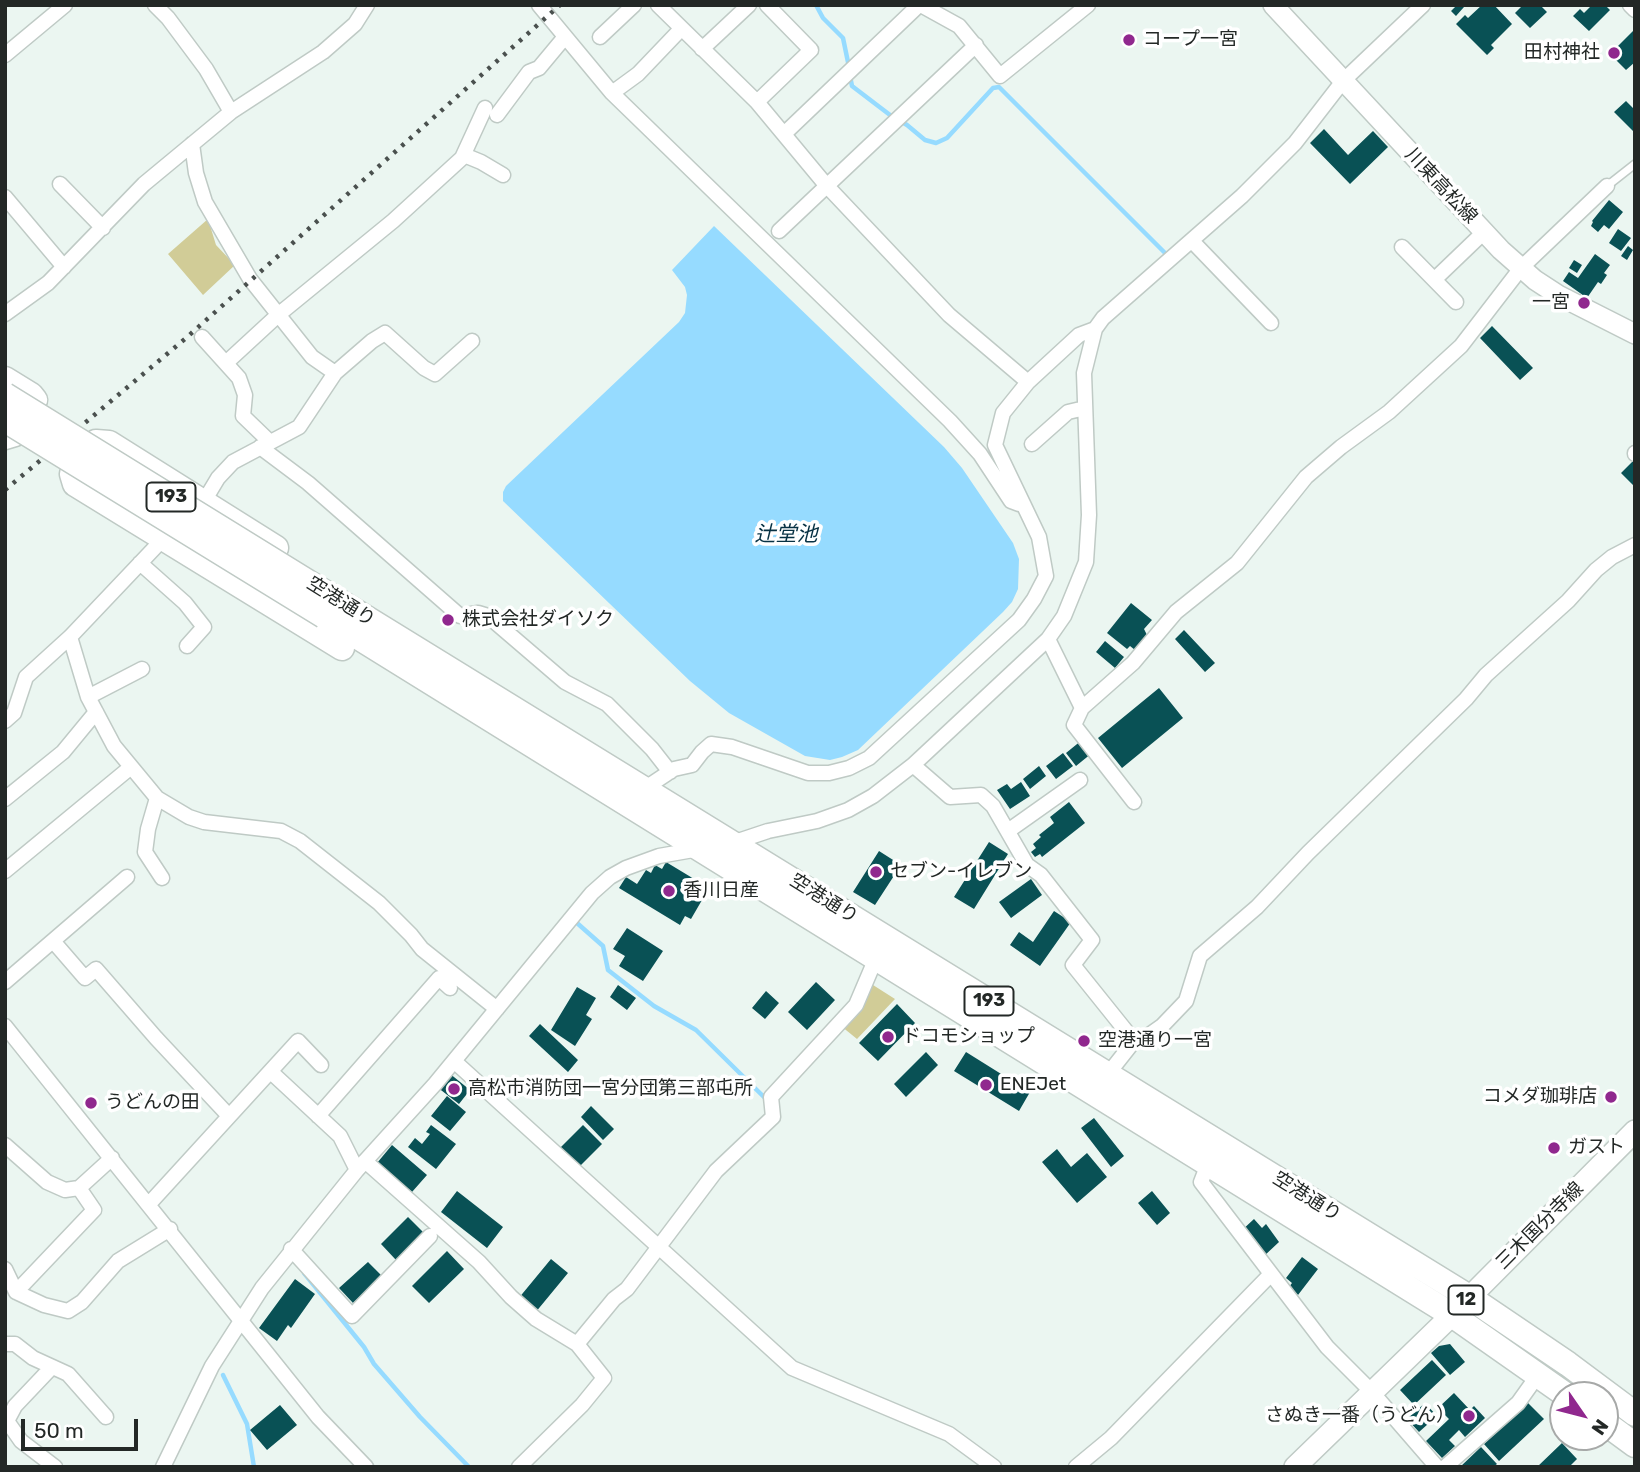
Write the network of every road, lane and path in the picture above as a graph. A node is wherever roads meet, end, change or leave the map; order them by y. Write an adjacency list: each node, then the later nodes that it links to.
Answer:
1 (65, 5): 20 (street)
2 (155, 5): 24 (street)
3 (367, 5): 24 (street)
4 (539, 5): 17 (street)
5 (634, 5): 16 (street)
6 (658, 5): 15 (street)
7 (749, 5): 19 (street)
8 (767, 5): 23 (street)
9 (920, 5): 18 (street); 25 (street)
10 (1273, 5): 21 (main road, 川東高松線)
11 (1423, 5): 21 (street)
12 (1630, 5): 14 (street)
13 (1078, 9): 18 (street)
14 (1635, 10)
15 (681, 29): 19 (street); 22 (street)
16 (600, 37)
17 (564, 38): 22 (street); 27 (street)
18 (976, 45): 31 (street)
19 (702, 49): 23 (street)
20 (7, 50)
21 (1343, 81): 36 (main road, 川東高松線); 37 (street)
22 (612, 93): 61 (street)
23 (757, 102): 25 (street)
24 (231, 112): 26 (street)
25 (784, 134): 31 (street)
26 (192, 144): 34 (street); 44 (street)
27 (464, 155): 29 (street); 44 (street)
28 (1635, 164): 32 (lane)
29 (503, 175)
30 (61, 184): 34 (street)
31 (826, 185): 35 (street); 53 (street)
32 (1607, 186): 40 (street)
33 (5, 197): 39 (street)
34 (103, 228): 39 (street)
35 (779, 231)
36 (1484, 232): 40 (main road, 川東高松線); 41 (street)
37 (1192, 241): 45 (street); 46 (street)
38 (1402, 247): 41 (street)
39 (64, 267): 43 (street)
40 (1521, 268): 47 (main road, 川東高松線); 71 (street)
41 (1435, 279): 42 (street)
42 (1456, 302)
43 (5, 314)
44 (278, 315): 50 (street); 51 (street)
45 (1271, 323)
46 (1094, 329): 53 (street); 55 (street)
47 (1635, 334)
48 (202, 337): 50 (street)
49 (472, 341): 51 (street)
50 (227, 362): 58 (street)
51 (335, 373): 58 (street)
52 (5, 379): 57 (highway)
53 (1028, 382): 61 (street)
54 (5, 395): 65 (highway, 空港通り / 193, bridge)
55 (1085, 408): 59 (street); 67 (street)
56 (5, 420): 65 (highway, 空港通り / 193, bridge)
57 (5, 437)
58 (265, 444): 60 (street); 76 (street)
59 (1032, 444)
60 (203, 503): 62 (highway); 79 (highway)
61 (1023, 506): 76 (street)
62 (164, 538): 64 (street); 79 (highway)
63 (1635, 545): 94 (street)
64 (140, 563): 66 (street); 68 (street)
65 (330, 608): 79 (highway, 空港通り / 193)
66 (70, 637): 70 (street); 73 (street)
67 (1048, 639): 71 (street); 74 (street)
68 (187, 646)
69 (142, 669): 70 (street)
70 (88, 696): 72 (street)
71 (1082, 708): 81 (street)
72 (96, 712): 75 (street); 80 (street)
73 (5, 721)
74 (913, 765): 82 (street); 83 (street)
75 (131, 767): 78 (street); 85 (street)
76 (670, 772): 79 (street)
77 (1080, 780): 82 (street)
78 (157, 798): 87 (street); 92 (street)
79 (639, 798): 83 (highway, 空港通り / 193); 84 (highway, 空港通り / 193)
80 (5, 799)
81 (1134, 802)
82 (1007, 831): 94 (street)
83 (733, 843): 84 (street); 98 (highway, 空港通り / 193)
84 (699, 849): 89 (highway, 空港通り / 193); 92 (street)
85 (5, 871)
86 (127, 877): 88 (street)
87 (162, 878)
88 (53, 941): 90 (street); 99 (street)
89 (876, 958): 104 (highway, 空港通り / 193); 110 (street)
90 (5, 982)
91 (450, 988): 100 (street)
92 (497, 1009): 95 (street)
93 (5, 1026): 103 (street)
94 (1134, 1041): 98 (street)
95 (454, 1061): 105 (street); 110 (street)
96 (321, 1065): 97 (street)
97 (271, 1072): 99 (street); 100 (street)
98 (1108, 1074): 115 (highway, 空港通り / 193)
99 (229, 1116): 107 (street)
100 (317, 1116): 105 (street)
101 (1635, 1131): 115 (main road, 三木国分寺線 / 12)
102 (5, 1145): 106 (street)
103 (112, 1158): 106 (street); 107 (street)
104 (1208, 1164): 113 (street); 116 (highway, 空港通り / 193)
105 (361, 1166): 111 (street); 119 (street)
106 (79, 1188): 114 (street)
107 (149, 1204): 108 (street)
108 (170, 1229): 114 (street); 117 (street)
109 (430, 1236): 111 (street)
110 (657, 1246): 119 (street); 132 (street)
111 (291, 1249): 117 (street)
112 (5, 1269): 114 (street)
113 (1271, 1274): 123 (street); 133 (street)
114 (16, 1292)
115 (1469, 1297): 116 (main road, 三木国分寺線 / 12); 124 (highway, 空港通り / 193)
116 (1452, 1315): 121 (highway, 空港通り / 193); 123 (main road, 三木国分寺線 / 12)
117 (241, 1319): 129 (street); 130 (street)
118 (5, 1344): 120 (street)
119 (577, 1344): 131 (street)
120 (52, 1367): 125 (street); 128 (street)
121 (1538, 1375): 122 (highway, 空港通り / 193); 136 (street)
122 (1549, 1383)
123 (1372, 1392): 134 (main road, 三木国分寺線 / 12); 135 (street)
124 (1635, 1414)
125 (106, 1417)
126 (1619, 1433): 127 (highway)
127 (1635, 1445)
128 (54, 1466)
129 (163, 1467)
130 (366, 1467)
131 (519, 1467)
132 (994, 1467)
133 (1076, 1467)
134 (1295, 1467)
135 (1437, 1467)
136 (1445, 1467)

